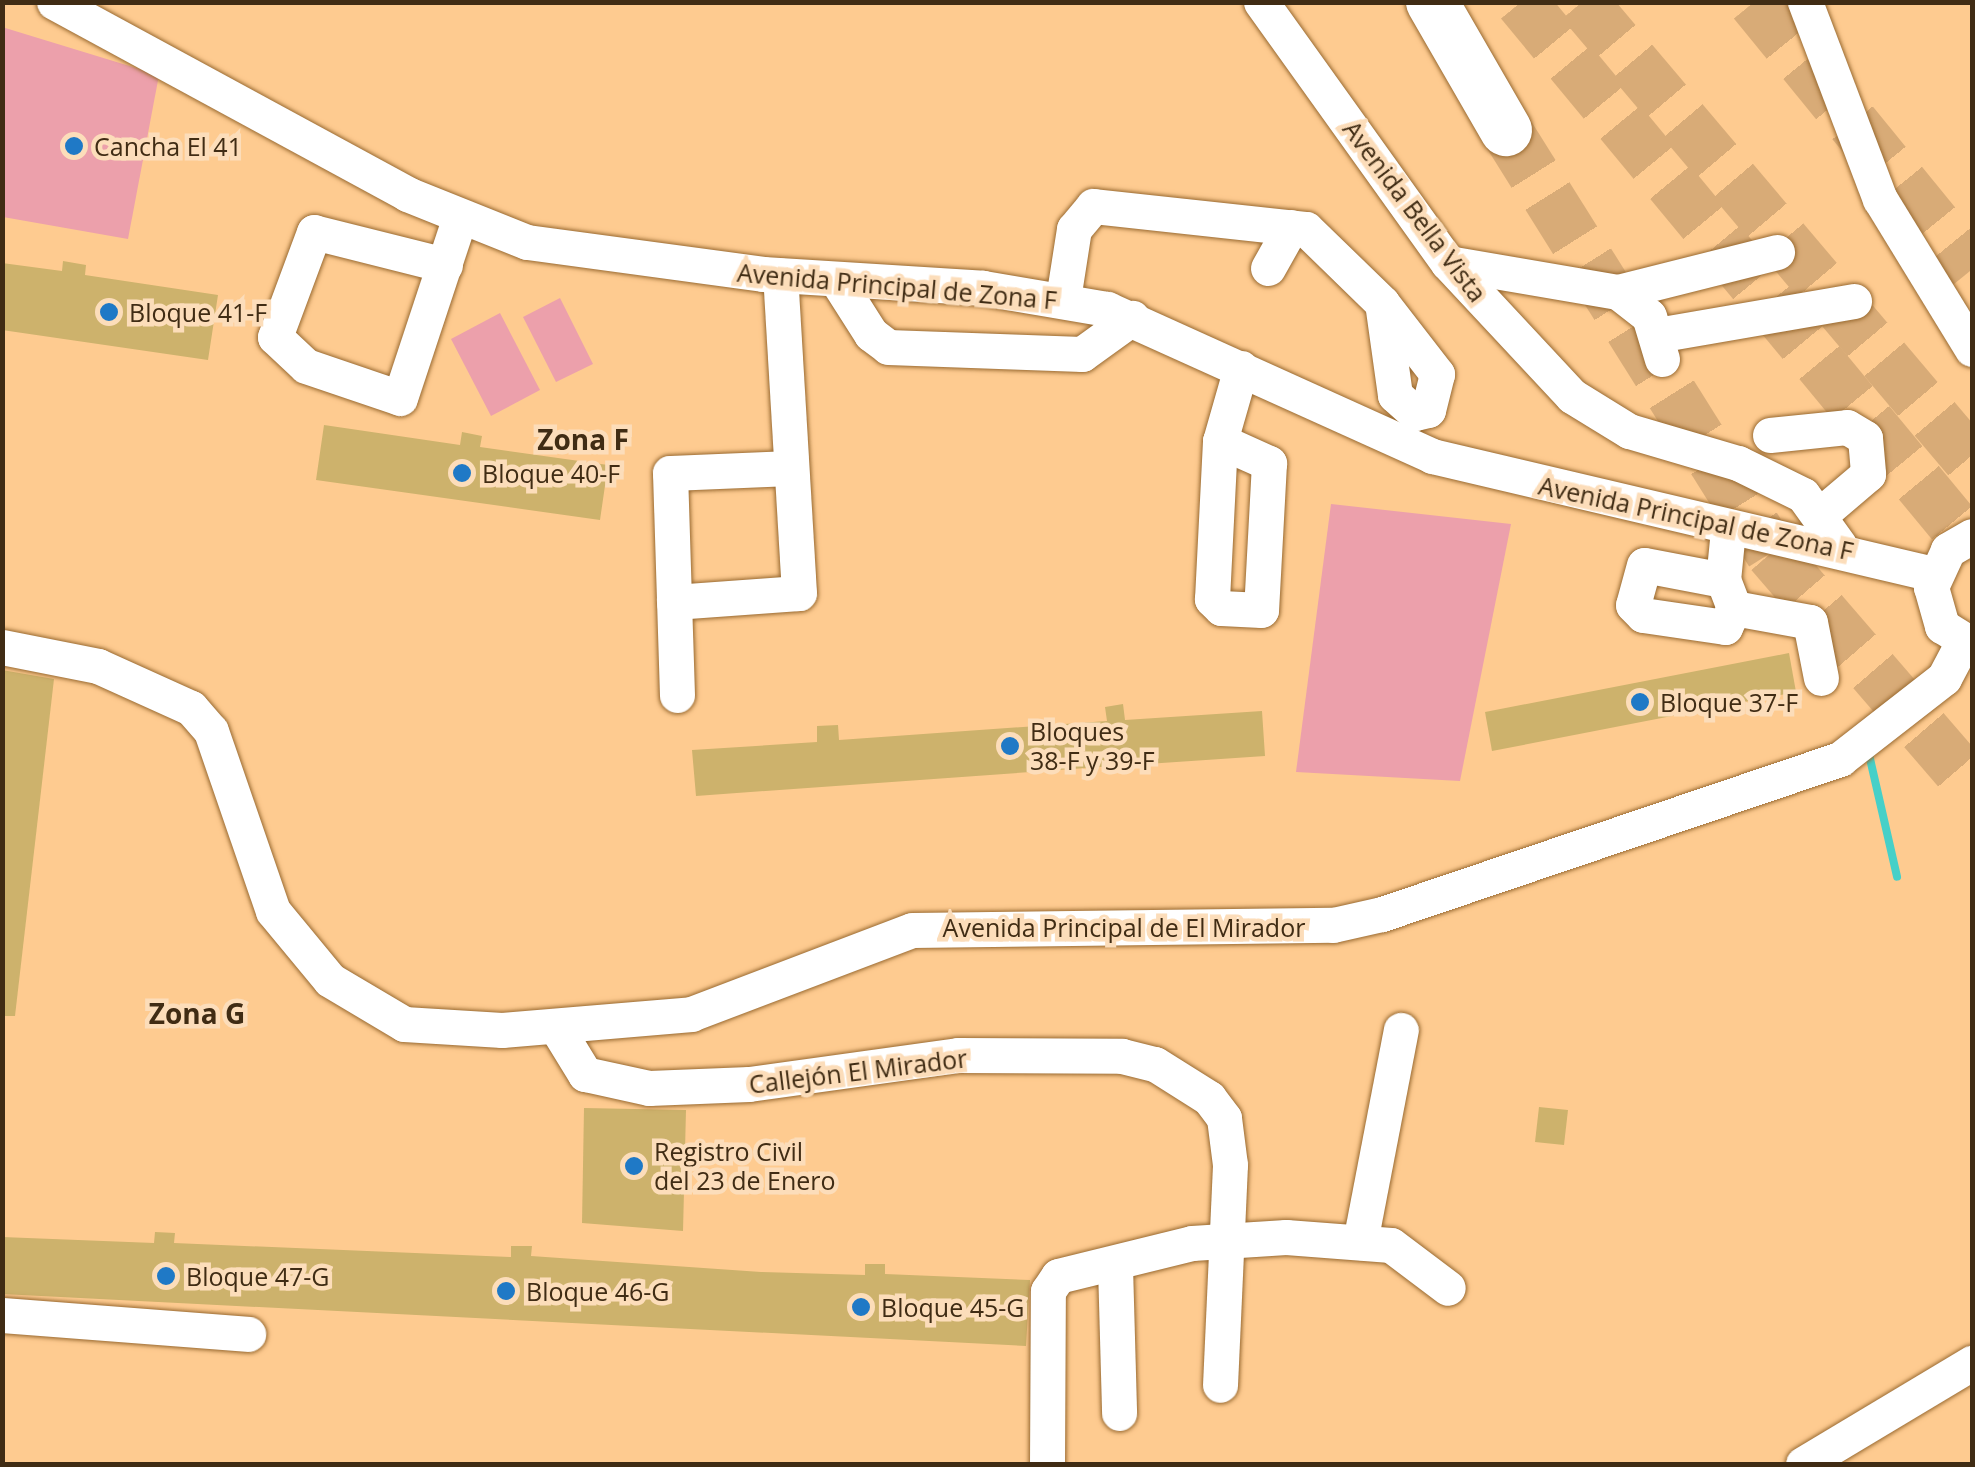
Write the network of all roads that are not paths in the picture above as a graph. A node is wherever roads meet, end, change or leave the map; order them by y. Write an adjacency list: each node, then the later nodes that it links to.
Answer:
1 (54, 2): 6 (street, Avenida Principal de Zona F)
2 (1261, 2): 9 (street, Avenida Bella Vista)
3 (1432, 2): 5 (highway)
4 (1806, 2): 19 (street)
5 (1506, 130)
6 (460, 217): 10 (street); 12 (street, Avenida Principal de Zona F)
7 (1291, 226): 11 (street); 15 (street); 17 (street)
8 (1778, 252): 14 (street)
9 (1448, 263): 14 (street); 24 (street, Avenida Bella Vista)
10 (444, 264): 10 (street)
11 (1268, 268)
12 (780, 276): 13 (street, Avenida Principal de Zona F); 23 (street)
13 (836, 279): 15 (street, Avenida Principal de Zona F); 18 (street)
14 (1618, 292): 16 (street)
15 (1063, 300): 18 (street, Avenida Principal de Zona F)
16 (1854, 301)
17 (1382, 303)
18 (1132, 318): 20 (street, Avenida Principal de Zona F)
19 (1972, 348)
20 (1241, 368): 22 (street); 25 (street, Avenida Principal de Zona F)
21 (1770, 435): 24 (street)
22 (1220, 441)
23 (792, 468): 29 (street); 29 (street)
24 (1822, 513): 27 (street)
25 (1728, 530): 27 (street, Avenida Principal de Zona F); 32 (street)
26 (1972, 536): 28 (street)
27 (1839, 546): 28 (street, Avenida Principal de Zona F)
28 (1933, 574): 30 (street)
29 (674, 602): 33 (street)
30 (1968, 644): 34 (street, Avenida Principal de El Mirador)
31 (2, 647): 34 (street, Avenida Principal de El Mirador)
32 (1822, 678)
33 (678, 695)
34 (558, 1030): 36 (street, Callejón El Mirador)
35 (1401, 1030): 37 (street)
36 (1225, 1238): 37 (street); 38 (street); 43 (street, Callejón El Mirador)
37 (1360, 1242): 39 (street)
38 (1114, 1266): 44 (street); 45 (street)
39 (1448, 1288)
40 (2, 1315): 41 (street)
41 (248, 1334)
42 (1972, 1363): 46 (street)
43 (1220, 1386)
44 (1119, 1413)
45 (1047, 1464)
46 (1803, 1464)

